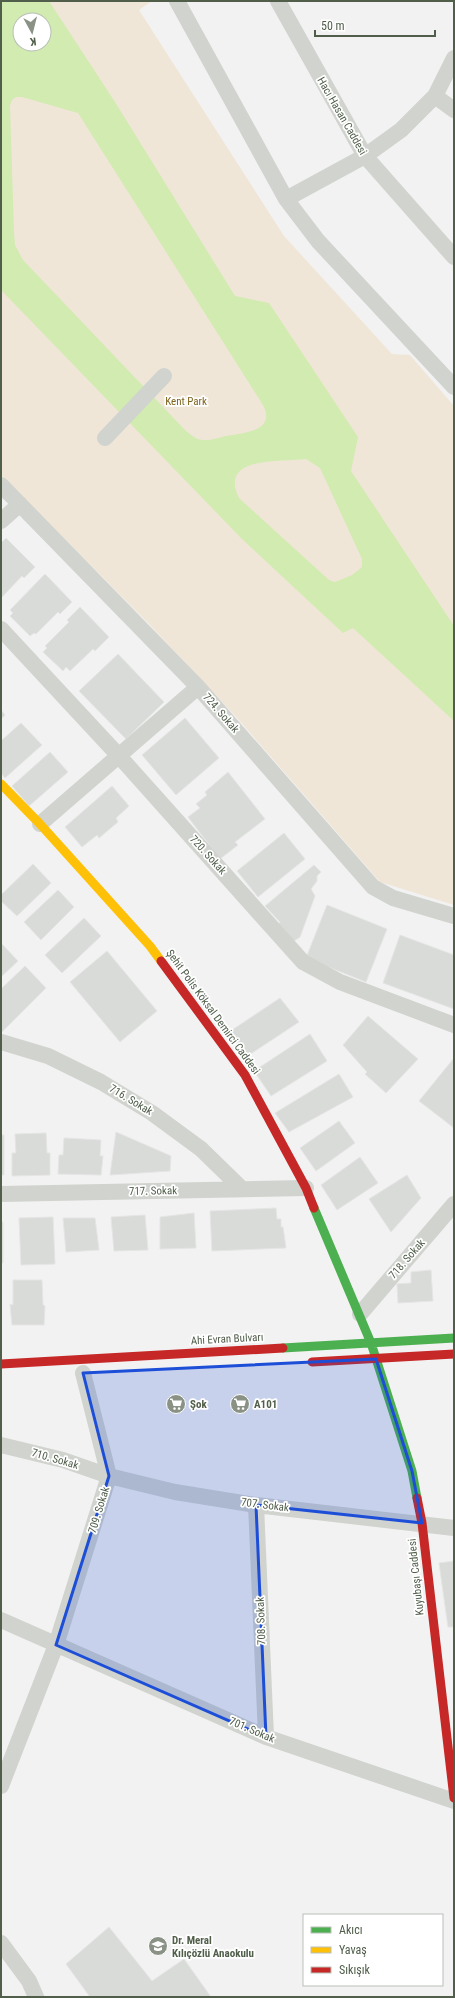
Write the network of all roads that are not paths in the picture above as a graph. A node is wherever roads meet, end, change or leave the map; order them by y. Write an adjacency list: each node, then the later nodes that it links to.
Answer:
1 (177, 1): 7 (street)
2 (278, 1): 6 (street, Hacı Hasan Caddesi)
3 (454, 58): 4 (street)
4 (435, 96): 5 (street); 6 (street)
5 (454, 110)
6 (364, 156): 7 (street); 8 (street, Hacı Hasan Caddesi)
7 (286, 199): 10 (street)
8 (454, 257)
9 (164, 376): 11 (street)
10 (454, 387)
11 (105, 438)
12 (1, 484): 13 (street, 724. Sokak)
13 (20, 504): 14 (street); 16 (street, 724. Sokak)
14 (1, 521)
15 (1, 629): 17 (street, 720. Sokak)
16 (198, 687): 17 (street); 20 (street, 724. Sokak)
17 (119, 756): 19 (street); 21 (street, 720. Sokak)
18 (1, 784): 19 (street, Şehit Polis Köksal Demirci Caddesi)
19 (40, 824): 23 (street, Şehit Polis Köksal Demirci Caddesi)
20 (454, 916)
21 (454, 1025)
22 (1, 1042): 24 (street, 716. Sokak)
23 (306, 1188): 24 (street, 717. Sokak); 27 (street, Şehit Polis Köksal Demirci Caddesi)
24 (242, 1189): 25 (street, 717. Sokak)
25 (1, 1194)
26 (454, 1204): 27 (street, 718. Sokak)
27 (360, 1314): 29 (street, Şehit Polis Köksal Demirci Caddesi)
28 (454, 1338): 29 (street, Ahi Evran Bulvarı)
29 (372, 1343): 31 (street, Şehit Polis Köksal Demirci Caddesi); 33 (street, Ahi Evran Bulvarı)
30 (454, 1354): 31 (street)
31 (376, 1359): 32 (street); 38 (street, Kuyubaşı Caddesi)
32 (305, 1362)
33 (1, 1364)
34 (83, 1373): 36 (street, 709. Sokak)
35 (1, 1445): 36 (street, 710. Sokak)
36 (109, 1476): 37 (street, 707. Sokak); 41 (street, 709. Sokak)
37 (256, 1505): 38 (street, 707. Sokak); 42 (street, 708. Sokak)
38 (422, 1523): 39 (street, 707. Sokak); 44 (street, Kuyubaşı Caddesi)
39 (454, 1528)
40 (1, 1620): 41 (street, 701. Sokak)
41 (56, 1645): 42 (street, 701. Sokak); 43 (street, 709. Sokak)
42 (266, 1736): 44 (street, 701. Sokak)
43 (1, 1786)
44 (454, 1800)
45 (1, 1943): 46 (street)
46 (36, 1997)

